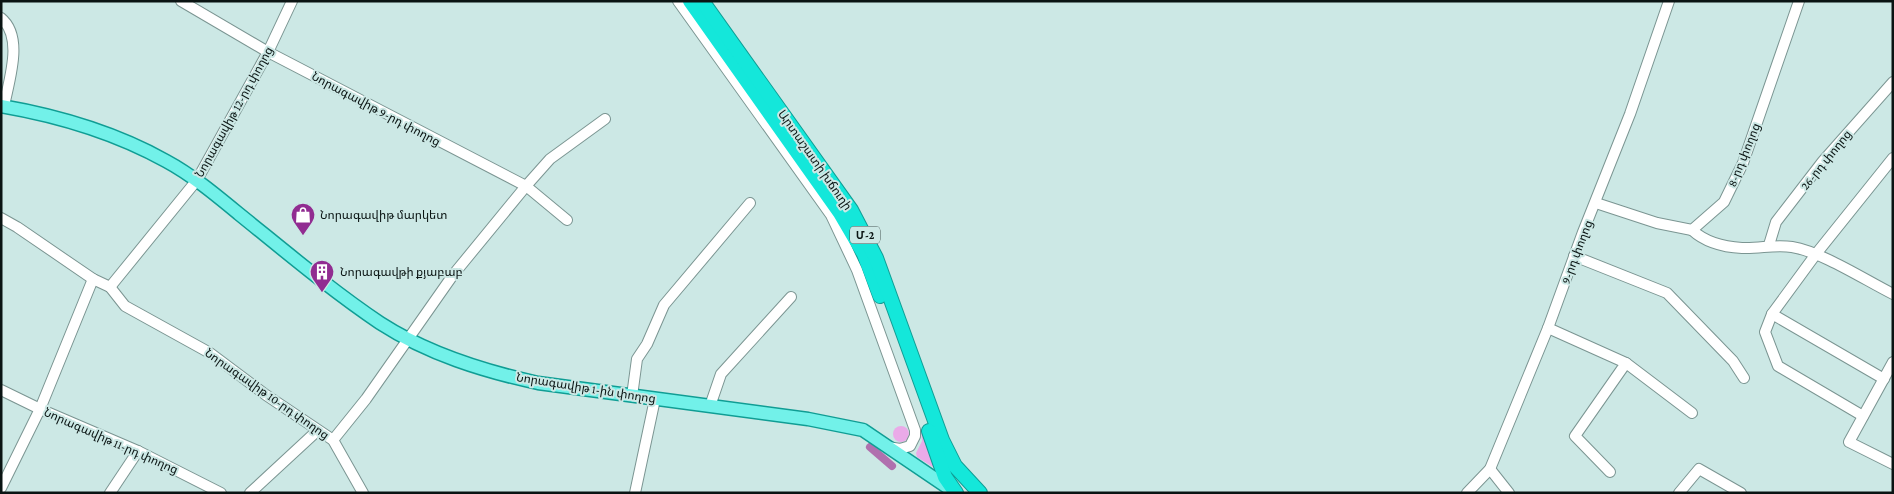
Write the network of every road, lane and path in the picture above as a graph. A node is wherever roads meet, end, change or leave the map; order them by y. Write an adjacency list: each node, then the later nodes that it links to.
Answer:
1 (182, 1): 9 (street, Նորագավիթ 9-րդ փողոց)
2 (292, 1): 9 (street, Նորագավիթ 12-րդ փողոց)
3 (678, 1): 44 (street, Արտաշատի խճուղի)
4 (690, 1): 55 (highway, Արտաշատի խճուղի / Մ-2)
5 (702, 1): 56 (highway, Արտաշատի խճուղի / Մ-2)
6 (1670, 1): 17 (street, 9-րդ փողոց)
7 (1799, 1): 20 (street, 8-րդ փողոց)
8 (1, 18): 11 (street)
9 (268, 52): 14 (street, Նորագավիթ 12-րդ փողոց); 15 (street, Նորագավիթ 9-րդ փողոց)
10 (1893, 82): 21 (street, 26-րդ փողոց)
11 (3, 106): 14 (main road, Նորագավիթ 1-ին փողոց)
12 (605, 119): 15 (street, Նորագավիթ 10-րդ փողոց)
13 (1893, 158): 22 (street)
14 (197, 180): 25 (street, Նորագավիթ 12-րդ փողոց); 30 (main road, Նորագավիթ 1-ին փողոց)
15 (526, 186): 19 (street, Նորագավիթ 9-րդ փողոց); 30 (street, Նորագավիթ 10-րդ փողոց)
16 (750, 203): 36 (street)
17 (1596, 203): 20 (street); 23 (street, 9-րդ փողոց)
18 (1, 218): 24 (street, Նորագավիթ 10-րդ փողոց)
19 (567, 220)
20 (1692, 230): 21 (street)
21 (1769, 245): 22 (street)
22 (1816, 254): 26 (street); 28 (street)
23 (1574, 256): 29 (street, 9-րդ փողոց); 33 (street)
24 (92, 280): 25 (street, Նորագավիթ 10-րդ փողոց); 39 (street)
25 (110, 287): 42 (street, Նորագավիթ 10-րդ փողոց)
26 (1893, 294)
27 (791, 297): 38 (street)
28 (1772, 314): 34 (street); 41 (street)
29 (1548, 328): 32 (street); 47 (street, 9-րդ փողոց)
30 (409, 338): 36 (main road, Նորագավիթ 1-ին փողոց); 43 (street, Նորագավիթ 10-րդ փողոց)
31 (1893, 362): 34 (street)
32 (1626, 363): 40 (street); 48 (street)
33 (1744, 378)
34 (1884, 379): 41 (street)
35 (1, 390): 39 (street, Նորագավիթ 11-րդ փողոց)
36 (632, 396): 37 (main road, Նորագավիթ 1-ին փողոց)
37 (655, 399): 38 (main road, Նորագավիթ 1-ին փողոց); 54 (street)
38 (710, 406): 44 (main road, Նորագավիթ 1-ին փողոց)
39 (40, 409): 45 (street, Նորագավիթ 11-րդ փողոց); 49 (street)
40 (1692, 413)
41 (1863, 416): 46 (street)
42 (317, 431): 43 (street, Նորագավիթ 10-րդ փողոց); 52 (street)
43 (333, 440): 53 (street, Նորագավիթ 10-րդ փողոց)
44 (888, 447): 55 (main road, Նորագավիթ 1-ին փողոց)
45 (138, 451): 50 (street); 51 (street, Նորագավիթ 11-րդ փողոց)
46 (1893, 464)
47 (1490, 469): 57 (street, 9-րդ փողոց); 58 (street)
48 (1610, 472)
49 (1, 488)
50 (110, 493)
51 (221, 493)
52 (250, 493)
53 (363, 493)
54 (635, 493)
55 (956, 493)
56 (980, 493)
57 (1467, 493)
58 (1509, 493)
59 (1679, 493): 60 (street)
60 (1740, 493)

